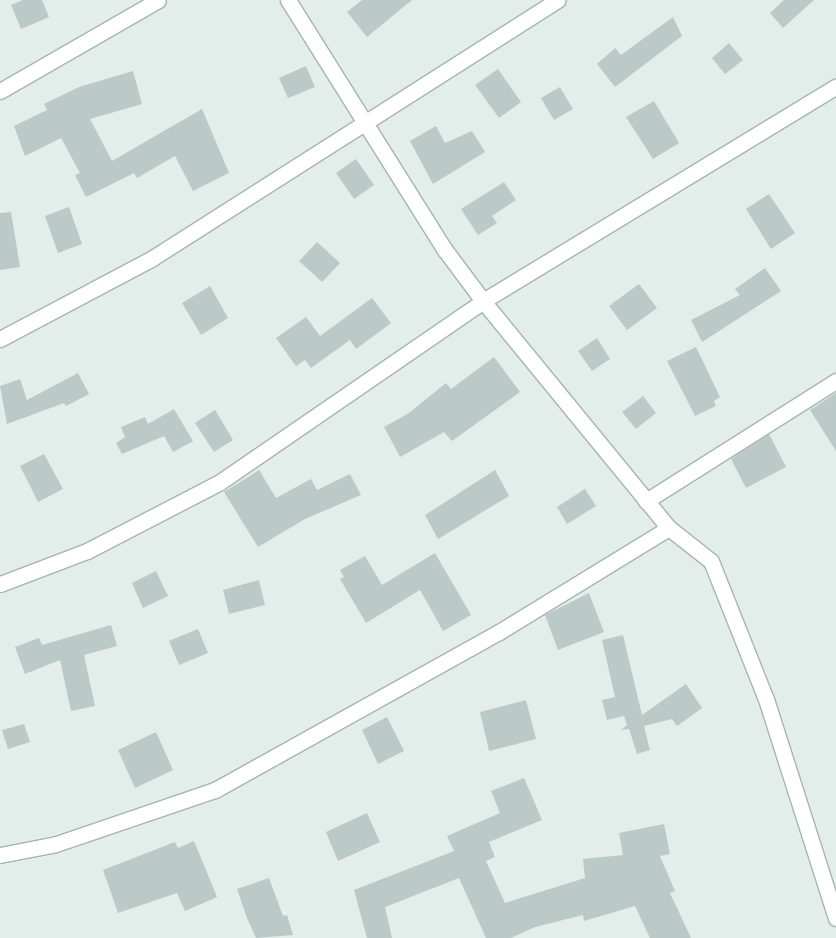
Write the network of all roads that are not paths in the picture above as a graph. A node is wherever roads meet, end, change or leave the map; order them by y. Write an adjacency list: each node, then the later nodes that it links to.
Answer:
1 (158, 0): 5 (street)
2 (288, 0): 6 (street)
3 (557, 0): 6 (street)
4 (836, 86): 7 (street)
5 (0, 91)
6 (367, 122): 7 (street); 8 (street)
7 (483, 300): 10 (street); 12 (street)
8 (0, 339)
9 (836, 381): 10 (street)
10 (646, 501): 11 (street)
11 (669, 528): 13 (street); 14 (street)
12 (0, 584)
13 (0, 855)
14 (836, 918)

